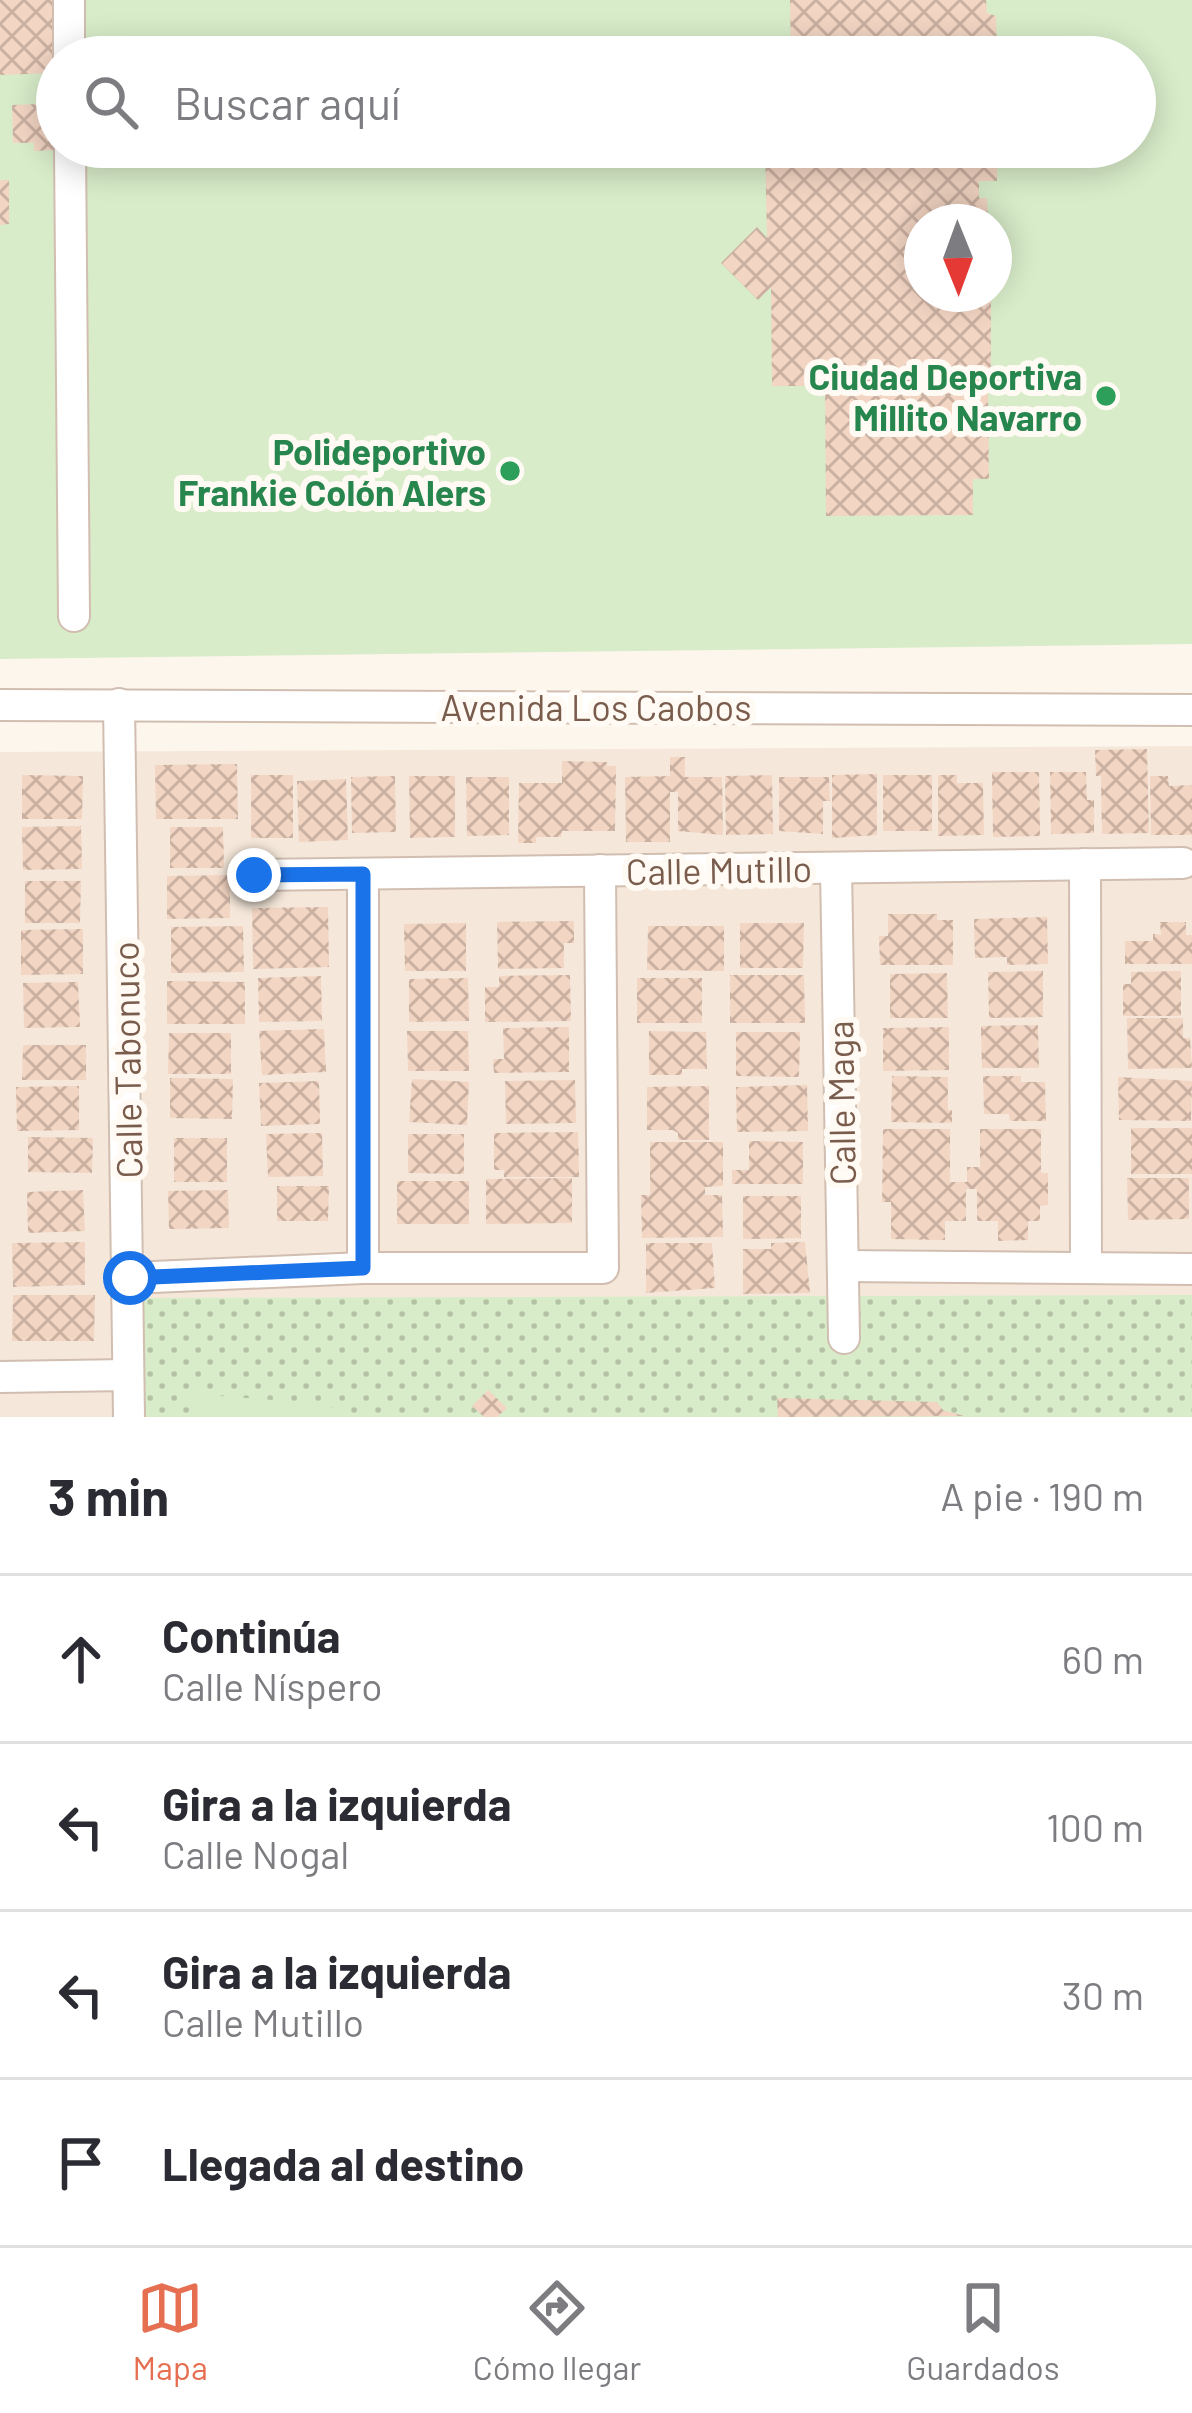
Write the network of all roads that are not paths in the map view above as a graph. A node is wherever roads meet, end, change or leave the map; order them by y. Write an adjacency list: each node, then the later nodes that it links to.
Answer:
1 (69, 0): 2 (street)
2 (69, 36)
3 (70, 168): 4 (street)
4 (74, 616)
5 (119, 704): 6 (street, Avenida Los Caobos); 7 (street, Avenida Los Caobos); 18 (street, Calle Tabonuco)
6 (0, 705)
7 (1192, 710)
8 (1184, 863): 9 (street, Calle Mutillo)
9 (1084, 864): 10 (street, Calle Mutillo); 16 (street)
10 (836, 868): 11 (street, Calle Mutillo); 14 (street, Calle Maga)
11 (601, 870): 12 (street, Calle Mutillo); 15 (street)
12 (363, 874): 13 (street, Calle Mutillo); 15 (street)
13 (254, 875)
14 (843, 1266): 16 (street); 19 (street, Calle Maga)
15 (363, 1268): 18 (street)
16 (1086, 1268): 17 (street)
17 (1192, 1269)
18 (130, 1278): 20 (street, Calle Tabonuco)
19 (844, 1338)
20 (128, 1375): 21 (street); 22 (street, Calle Tabonuco)
21 (0, 1377)
22 (129, 1417)

